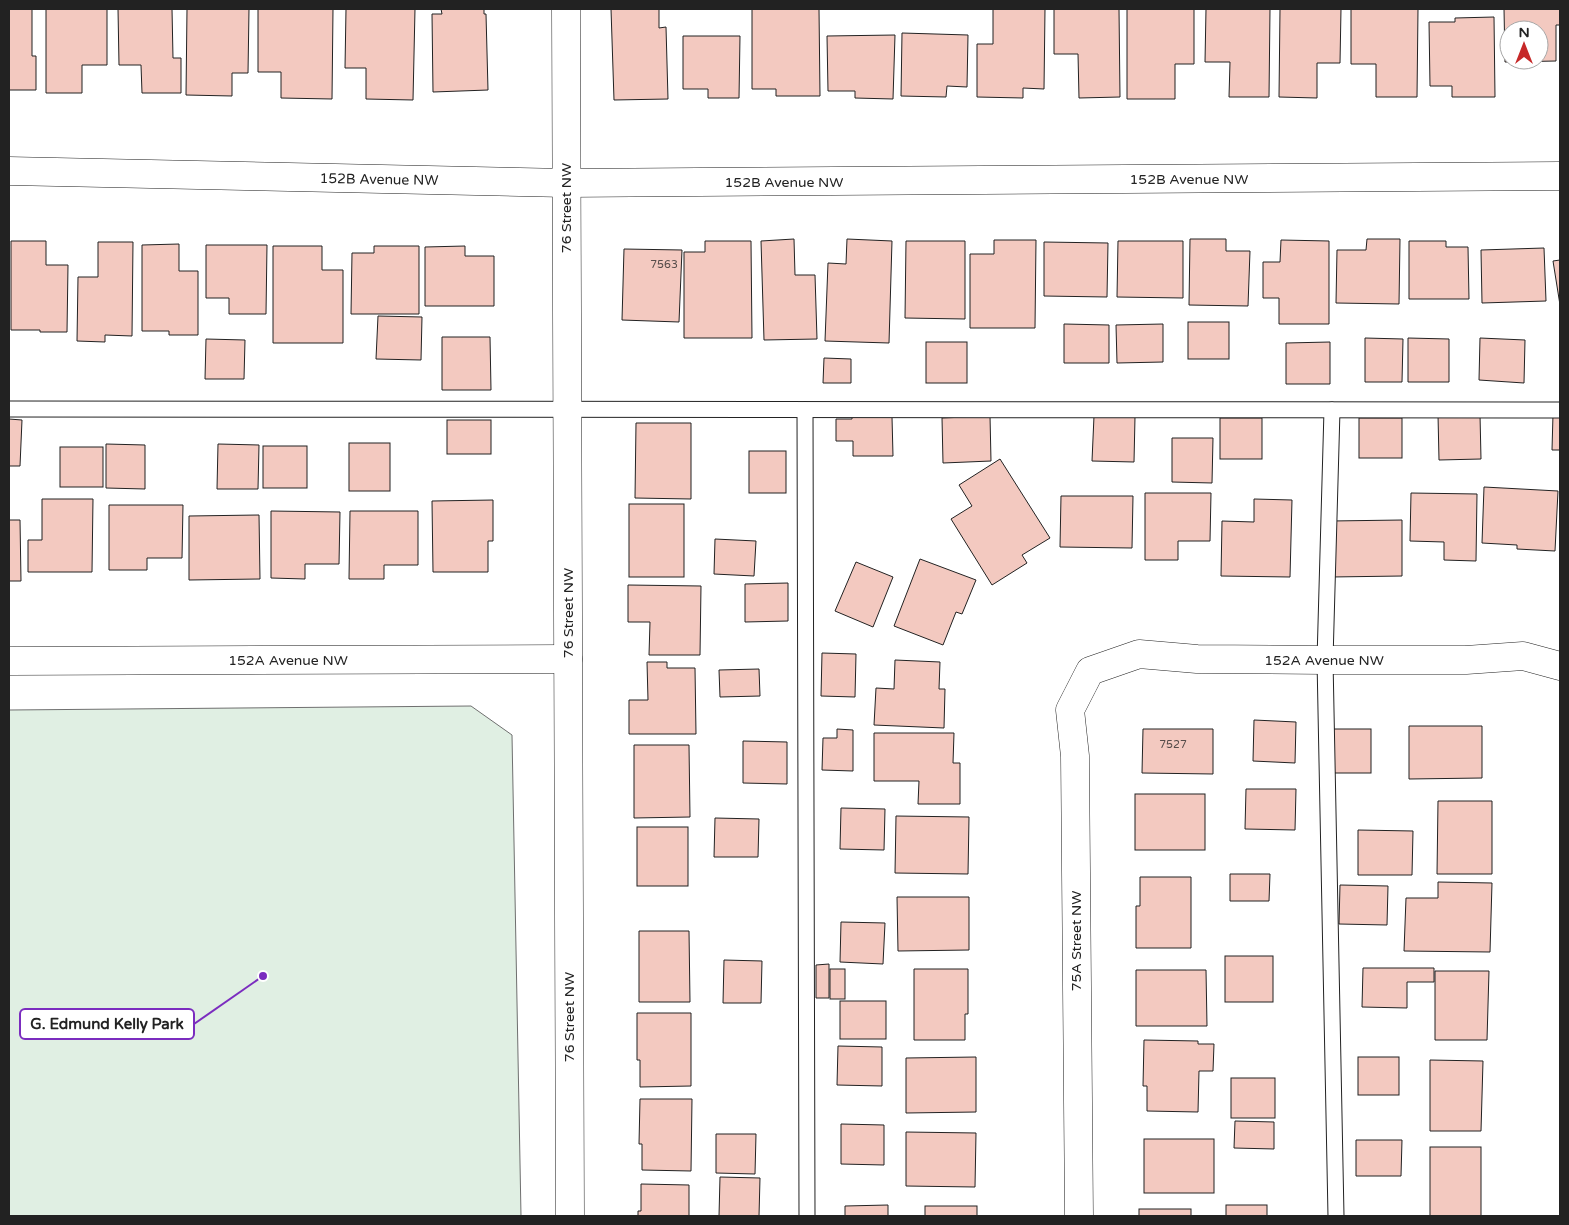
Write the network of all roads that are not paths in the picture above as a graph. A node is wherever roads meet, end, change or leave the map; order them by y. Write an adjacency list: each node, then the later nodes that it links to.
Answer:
1 (566, 9): 4 (street, 76 Street NW)
2 (9, 171): 4 (street, 152B Avenue NW)
3 (1560, 176): 4 (street, 152B Avenue NW)
4 (566, 184): 6 (street, 76 Street NW)
5 (9, 409): 6 (lane)
6 (567, 410): 7 (lane); 10 (street, 76 Street NW)
7 (805, 410): 8 (lane); 16 (lane)
8 (1332, 410): 9 (lane); 11 (lane)
9 (1560, 410)
10 (568, 659): 12 (street, 152A Avenue NW); 15 (street, 76 Street NW)
11 (1324, 660): 13 (street, 152A Avenue NW); 14 (street, 152A Avenue NW); 18 (lane)
12 (9, 661)
13 (1560, 666)
14 (1090, 671): 17 (street, 75A Street NW)
15 (570, 1216)
16 (807, 1216)
17 (1079, 1216)
18 (1336, 1216)

